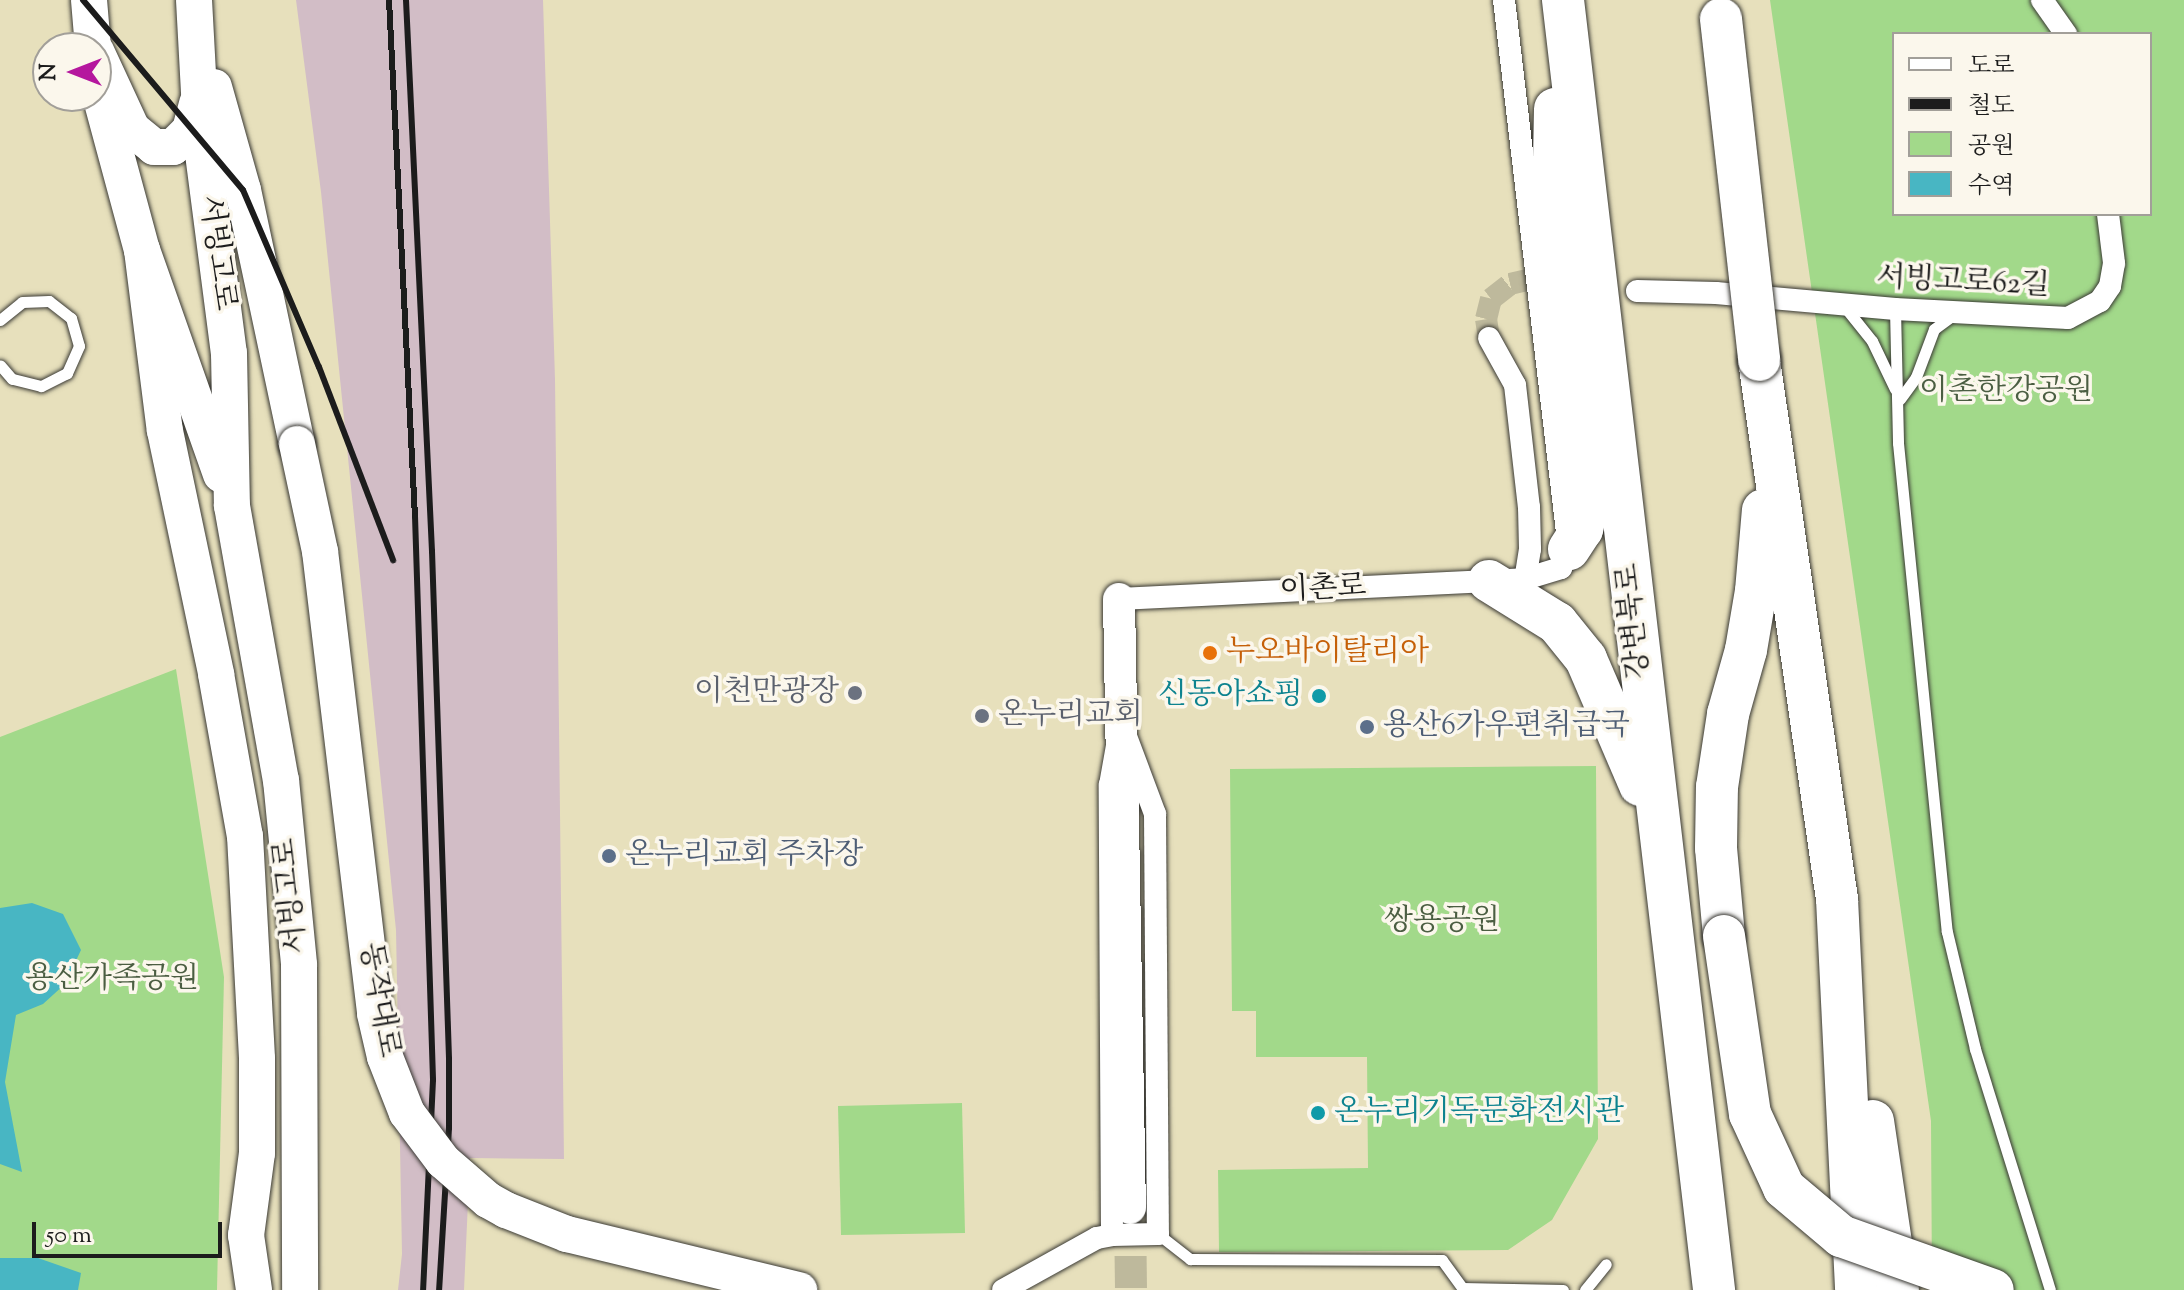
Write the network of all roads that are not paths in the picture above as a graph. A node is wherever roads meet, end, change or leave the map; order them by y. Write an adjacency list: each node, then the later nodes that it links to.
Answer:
1 (89, 0): 8 (main road)
2 (1504, 0): 25 (street)
3 (1556, 0): 25 (highway)
4 (1563, 0): 29 (highway, 강변북로)
5 (2042, 0): 9 (street)
6 (1720, 9): 23 (highway, bridge)
7 (194, 10): 11 (main road, 서빙고로); 37 (main road, 동작대로, bridge)
8 (92, 32)
9 (2065, 32)
10 (112, 86): 11 (main road)
11 (199, 93): 24 (main road, 서빙고로)
12 (105, 112): 14 (main road, 서빙고로)
13 (2108, 216): 18 (street, 서빙고로62길)
14 (142, 250): 24 (main road, 서빙고로); 35 (main road)
15 (1637, 291): 16 (street, 서빙고로62길)
16 (1834, 305): 17 (street, 서빙고로62길); 22 (lane)
17 (1895, 309): 18 (street, 서빙고로62길); 22 (lane)
18 (1956, 312): 22 (lane)
19 (0, 320): 21 (lane)
20 (1489, 338): 26 (street)
21 (0, 365)
22 (1899, 400): 45 (lane)
23 (1769, 443): 30 (highway); 44 (highway, bridge)
24 (232, 506): 36 (main road, 서빙고로)
25 (1569, 549): 26 (street, 이촌로)
26 (1507, 580): 27 (street, 이촌로); 29 (highway)
27 (1119, 599): 28 (street, 이촌로)
28 (1121, 723): 31 (street, 이촌로); 32 (street); 33 (street)
29 (1657, 823): 41 (highway, 강변북로)
30 (1837, 899): 42 (highway); 43 (highway)
31 (1130, 1208)
32 (1158, 1234): 33 (street); 39 (lane)
33 (1112, 1235): 38 (street)
34 (1606, 1264): 40 (lane)
35 (254, 1290)
36 (300, 1290)
37 (799, 1290)
38 (1003, 1290)
39 (1563, 1290)
40 (1585, 1290)
41 (1714, 1290)
42 (1856, 1290)
43 (1898, 1290)
44 (1993, 1290)
45 (2050, 1290)

